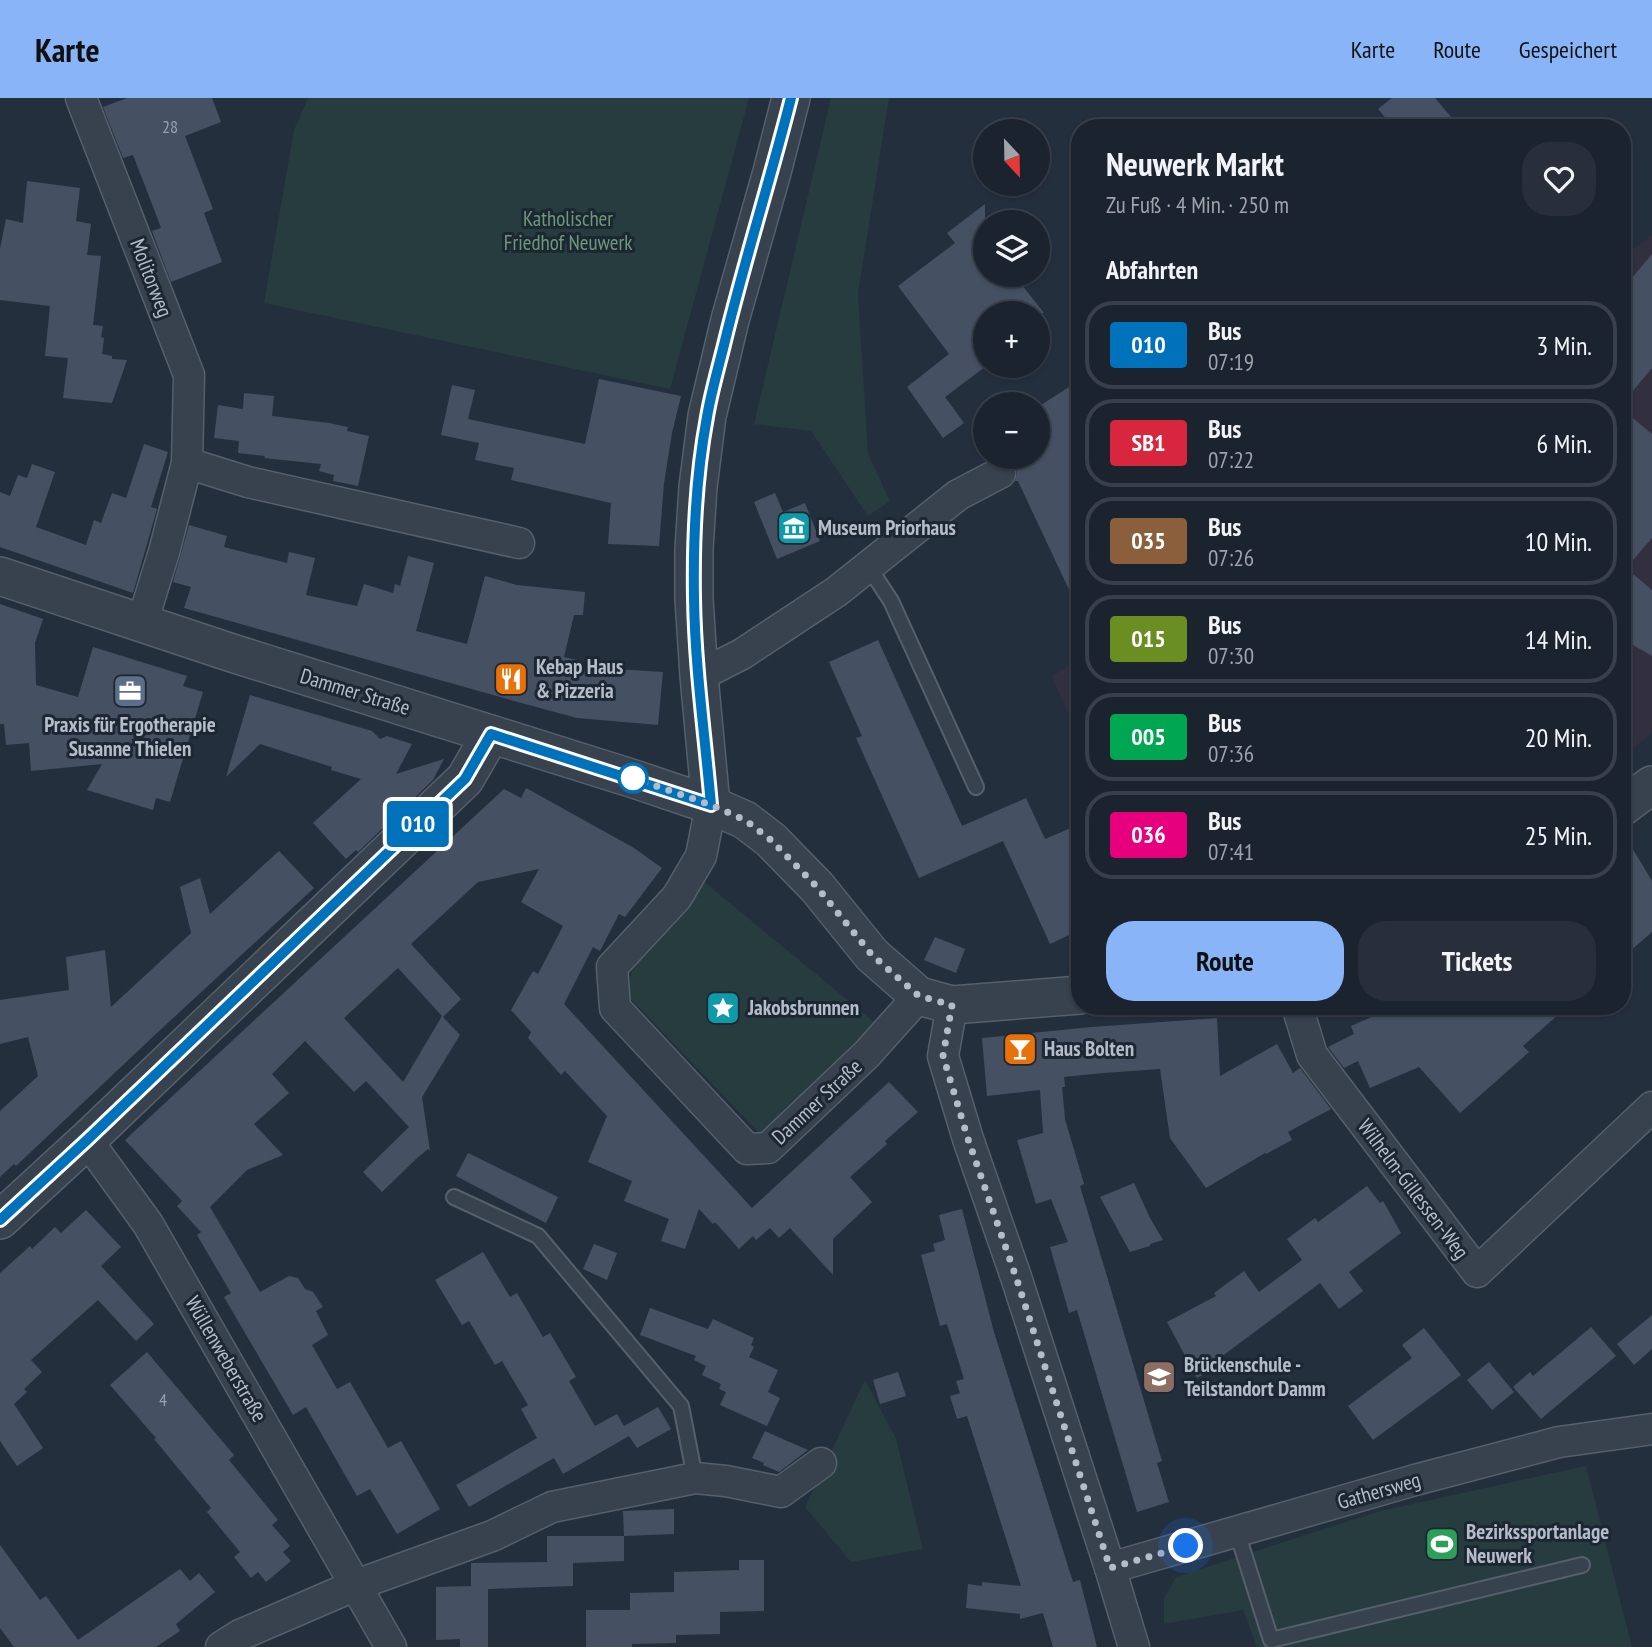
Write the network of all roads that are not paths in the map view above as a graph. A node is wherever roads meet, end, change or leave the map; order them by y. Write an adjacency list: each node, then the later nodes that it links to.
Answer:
1 (81, 98): 3 (street, Molitorweg)
2 (791, 98): 9 (street)
3 (187, 463): 5 (street); 8 (street, Molitorweg)
4 (1000, 473): 6 (street)
5 (519, 543)
6 (868, 566): 9 (street); 12 (lane)
7 (0, 576): 8 (street, Dammer Straße)
8 (142, 623): 10 (street, Dammer Straße)
9 (699, 676): 14 (street)
10 (491, 734): 14 (street, Dammer Straße); 19 (street)
11 (1652, 785): 13 (street)
12 (976, 787)
13 (1631, 800)
14 (711, 805): 16 (street, Dammer Straße); 16 (street, Dammer Straße)
15 (1071, 995): 16 (street)
16 (935, 1000): 27 (street)
17 (1300, 1015): 18 (street, Wilhelm-Gillessen-Weg)
18 (1652, 1107)
19 (87, 1140): 21 (street); 28 (street, Wüllenweberstraße)
20 (454, 1197): 24 (lane)
21 (0, 1220)
22 (1651, 1434): 25 (street, Gathersweg)
23 (821, 1463): 24 (street)
24 (695, 1478): 28 (street)
25 (1237, 1532): 27 (street, Gathersweg); 29 (lane)
26 (1583, 1565): 29 (lane)
27 (1110, 1568): 32 (street)
28 (356, 1585): 30 (street); 31 (street, Wüllenweberstraße)
29 (1273, 1644)
30 (221, 1647)
31 (391, 1647)
32 (1134, 1647)

